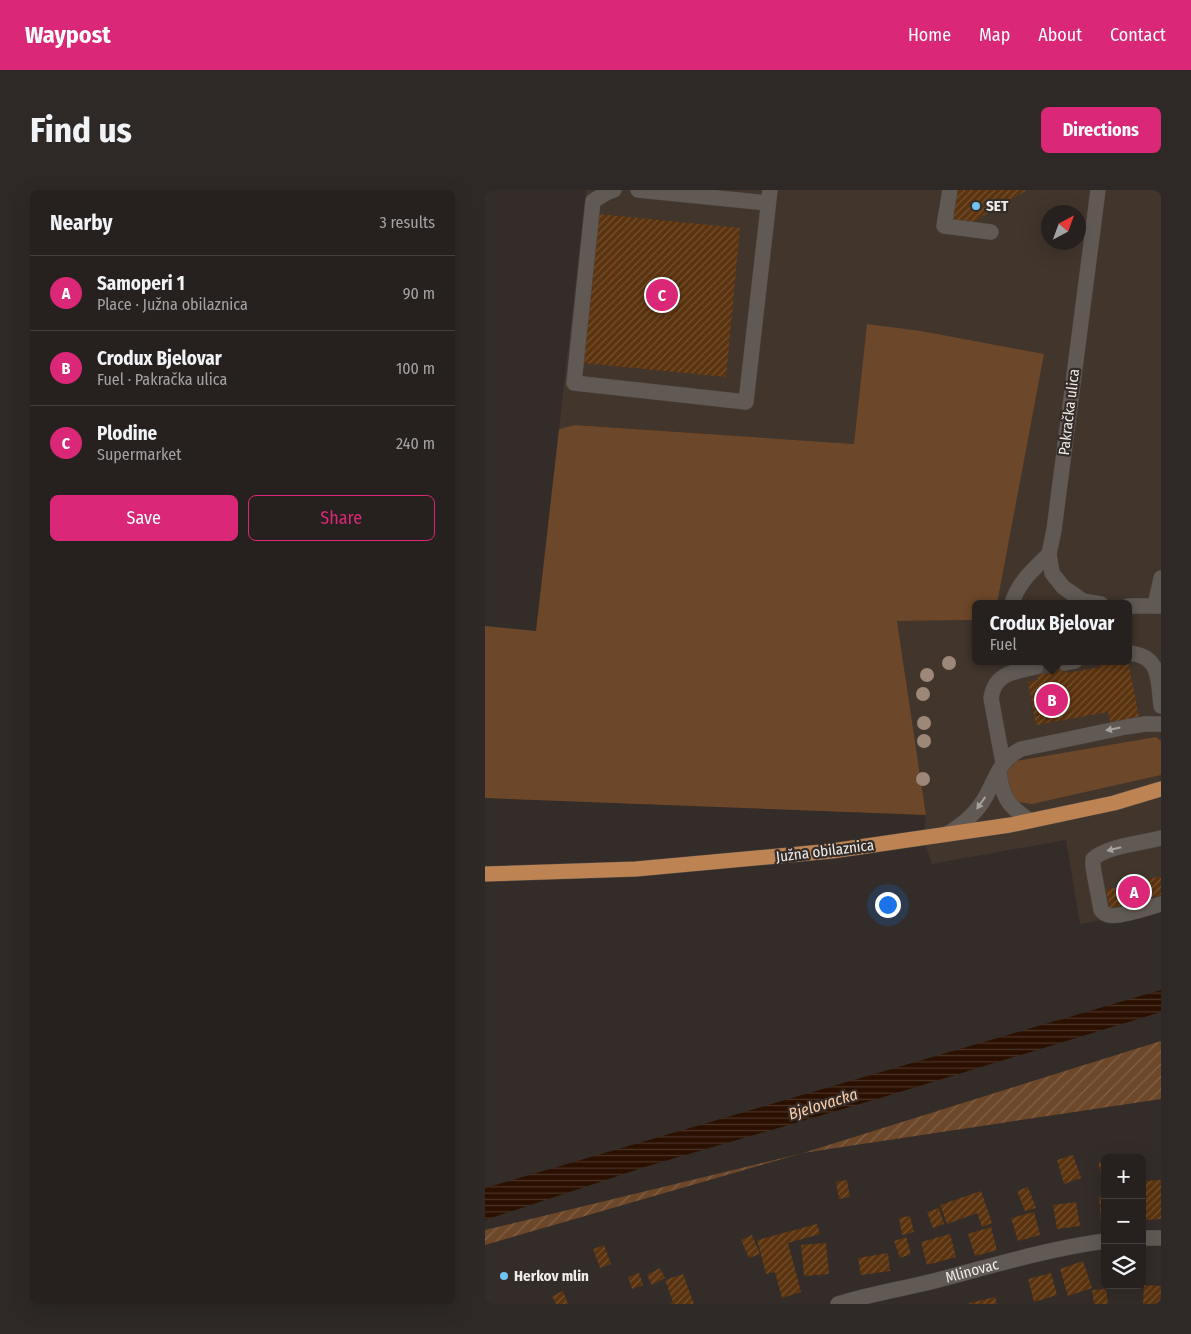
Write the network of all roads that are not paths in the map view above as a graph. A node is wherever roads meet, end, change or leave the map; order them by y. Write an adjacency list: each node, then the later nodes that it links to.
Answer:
1 (614, 190): 5 (street)
2 (638, 190): 5 (street)
3 (950, 190): 6 (street)
4 (1098, 190): 7 (street, Pakračka ulica)
5 (769, 196)
6 (991, 232)
7 (1049, 554): 9 (street); 10 (street, Pakračka ulica)
8 (1161, 578): 12 (street)
9 (1013, 600)
10 (1082, 600)
11 (1132, 606): 12 (street)
12 (1158, 606)
13 (1132, 653): 15 (street)
14 (1036, 667): 17 (street)
15 (1161, 706)
16 (1161, 724): 17 (street, one-way to 17)
17 (1001, 767): 19 (street); 20 (street, one-way to 20)
18 (1161, 789): 19 (main road, Južna obilaznica)
19 (1029, 820): 20 (main road, Južna obilaznica)
20 (947, 834): 22 (main road, Južna obilaznica)
21 (1161, 838): 23 (street, one-way to 23)
22 (485, 874)
23 (1161, 904)
24 (1146, 1238): 25 (street)
25 (1161, 1238)
26 (1101, 1242): 27 (street, Mlinovac)
27 (838, 1304)

